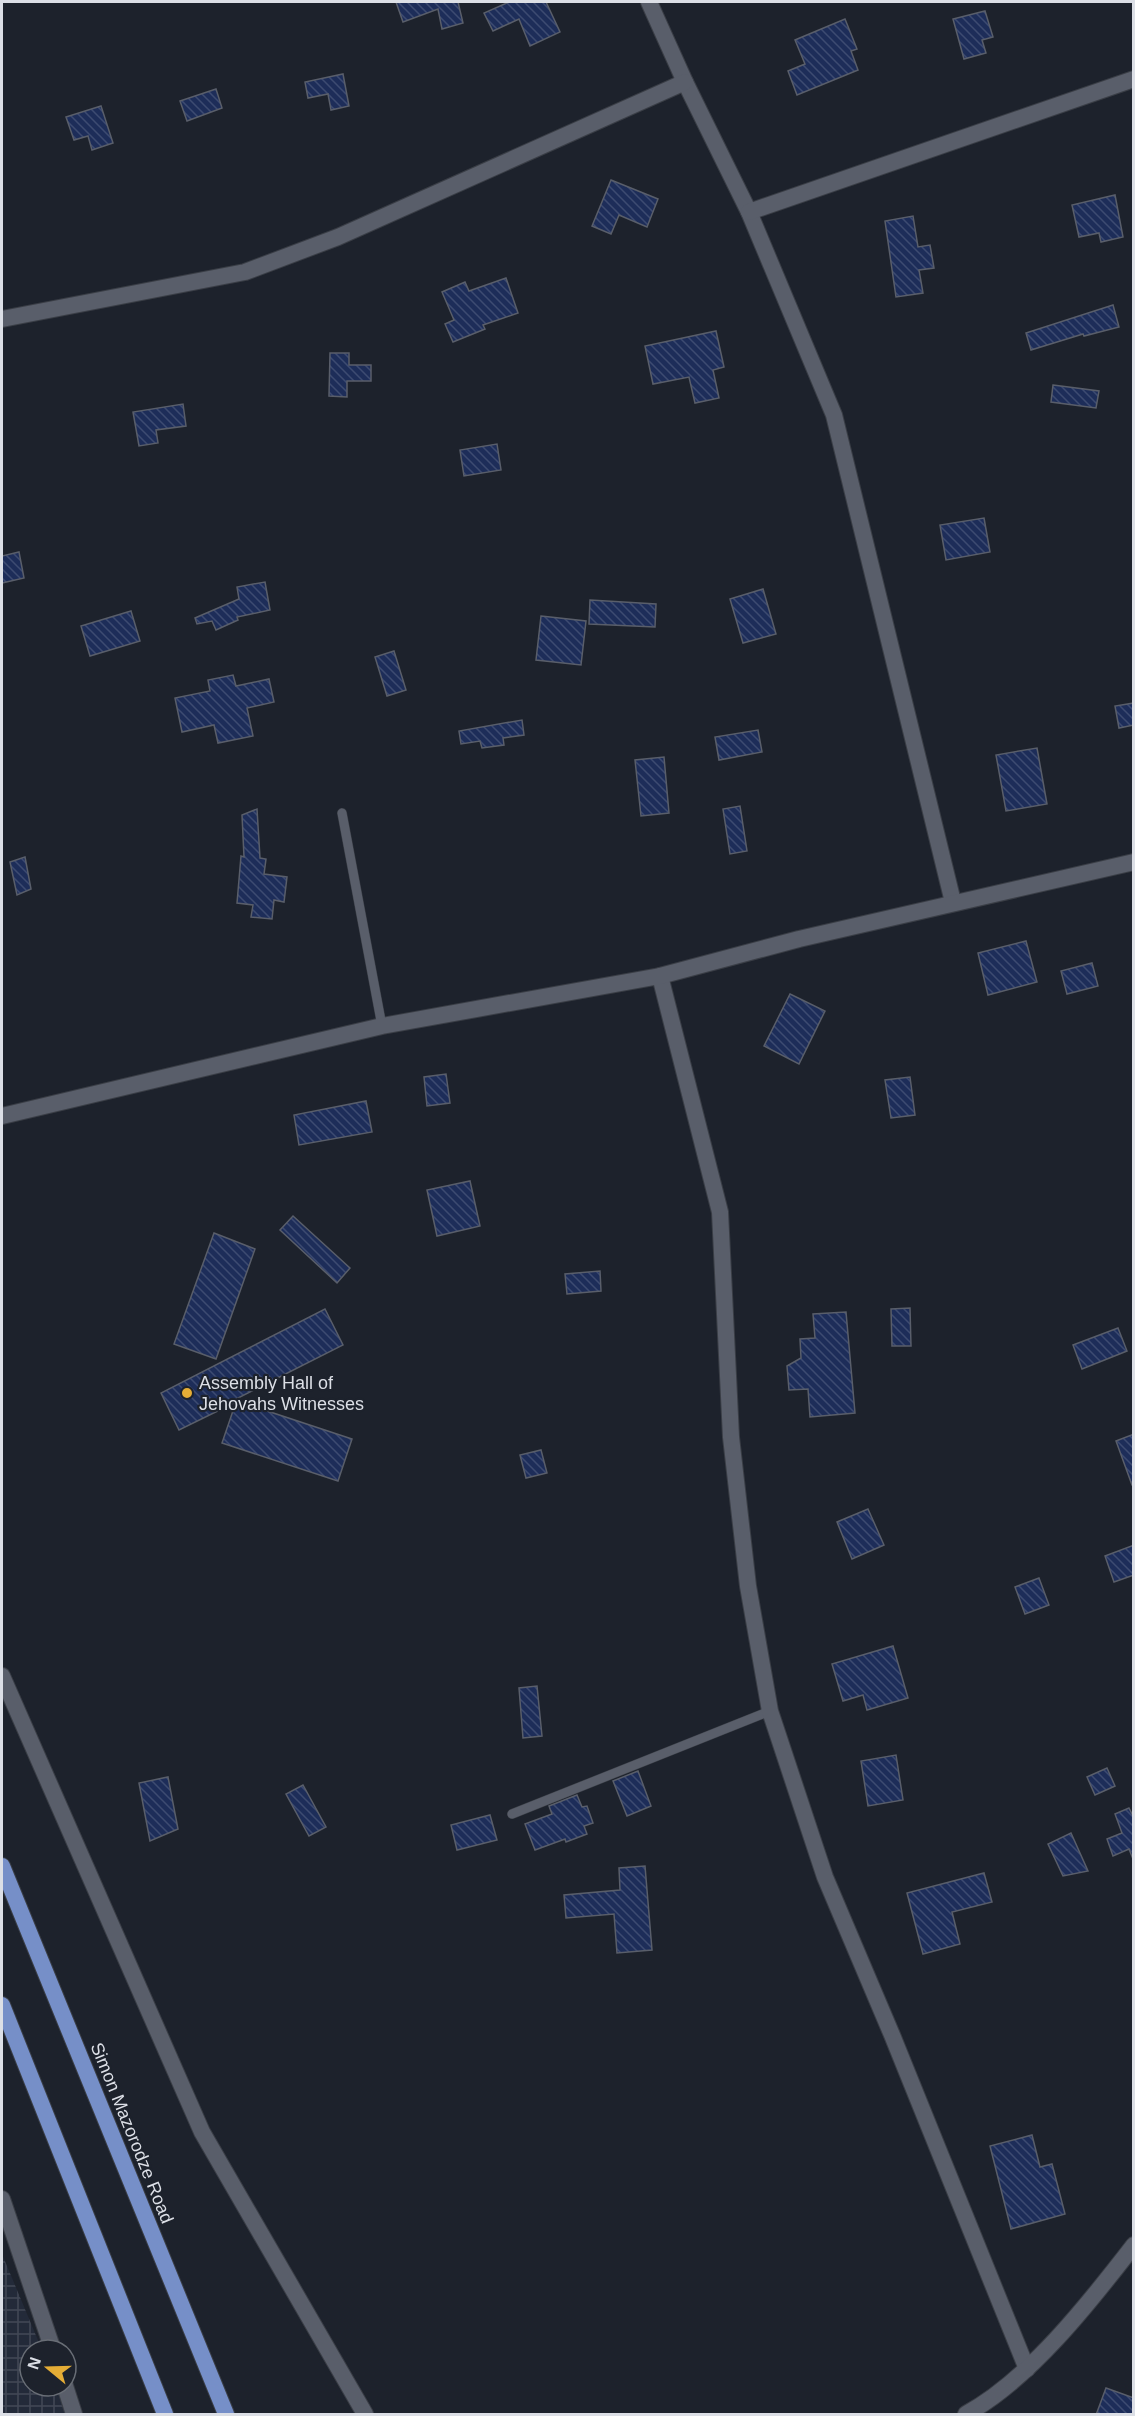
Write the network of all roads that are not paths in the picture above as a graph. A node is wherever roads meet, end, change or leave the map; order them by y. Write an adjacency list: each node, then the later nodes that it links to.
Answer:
1 (649, 2): 3 (street)
2 (1134, 79): 4 (street)
3 (685, 82): 4 (street); 5 (street)
4 (750, 212): 8 (street)
5 (2, 319)
6 (342, 813): 10 (lane)
7 (1134, 862): 8 (street)
8 (954, 902): 9 (street)
9 (660, 976): 10 (street); 13 (street)
10 (382, 1026): 11 (street)
11 (2, 1116)
12 (2, 1676): 25 (street)
13 (770, 1711): 14 (lane); 20 (street)
14 (512, 1814)
15 (2, 1866): 24 (highway, Simon Mazorodze Road)
16 (2, 2005): 23 (highway)
17 (2, 2199): 19 (street)
18 (1134, 2245): 20 (street)
19 (49, 2338)
20 (1027, 2369): 26 (street)
21 (69, 2398): 22 (street)
22 (74, 2415)
23 (165, 2415)
24 (226, 2415)
25 (365, 2415)
26 (966, 2415)

